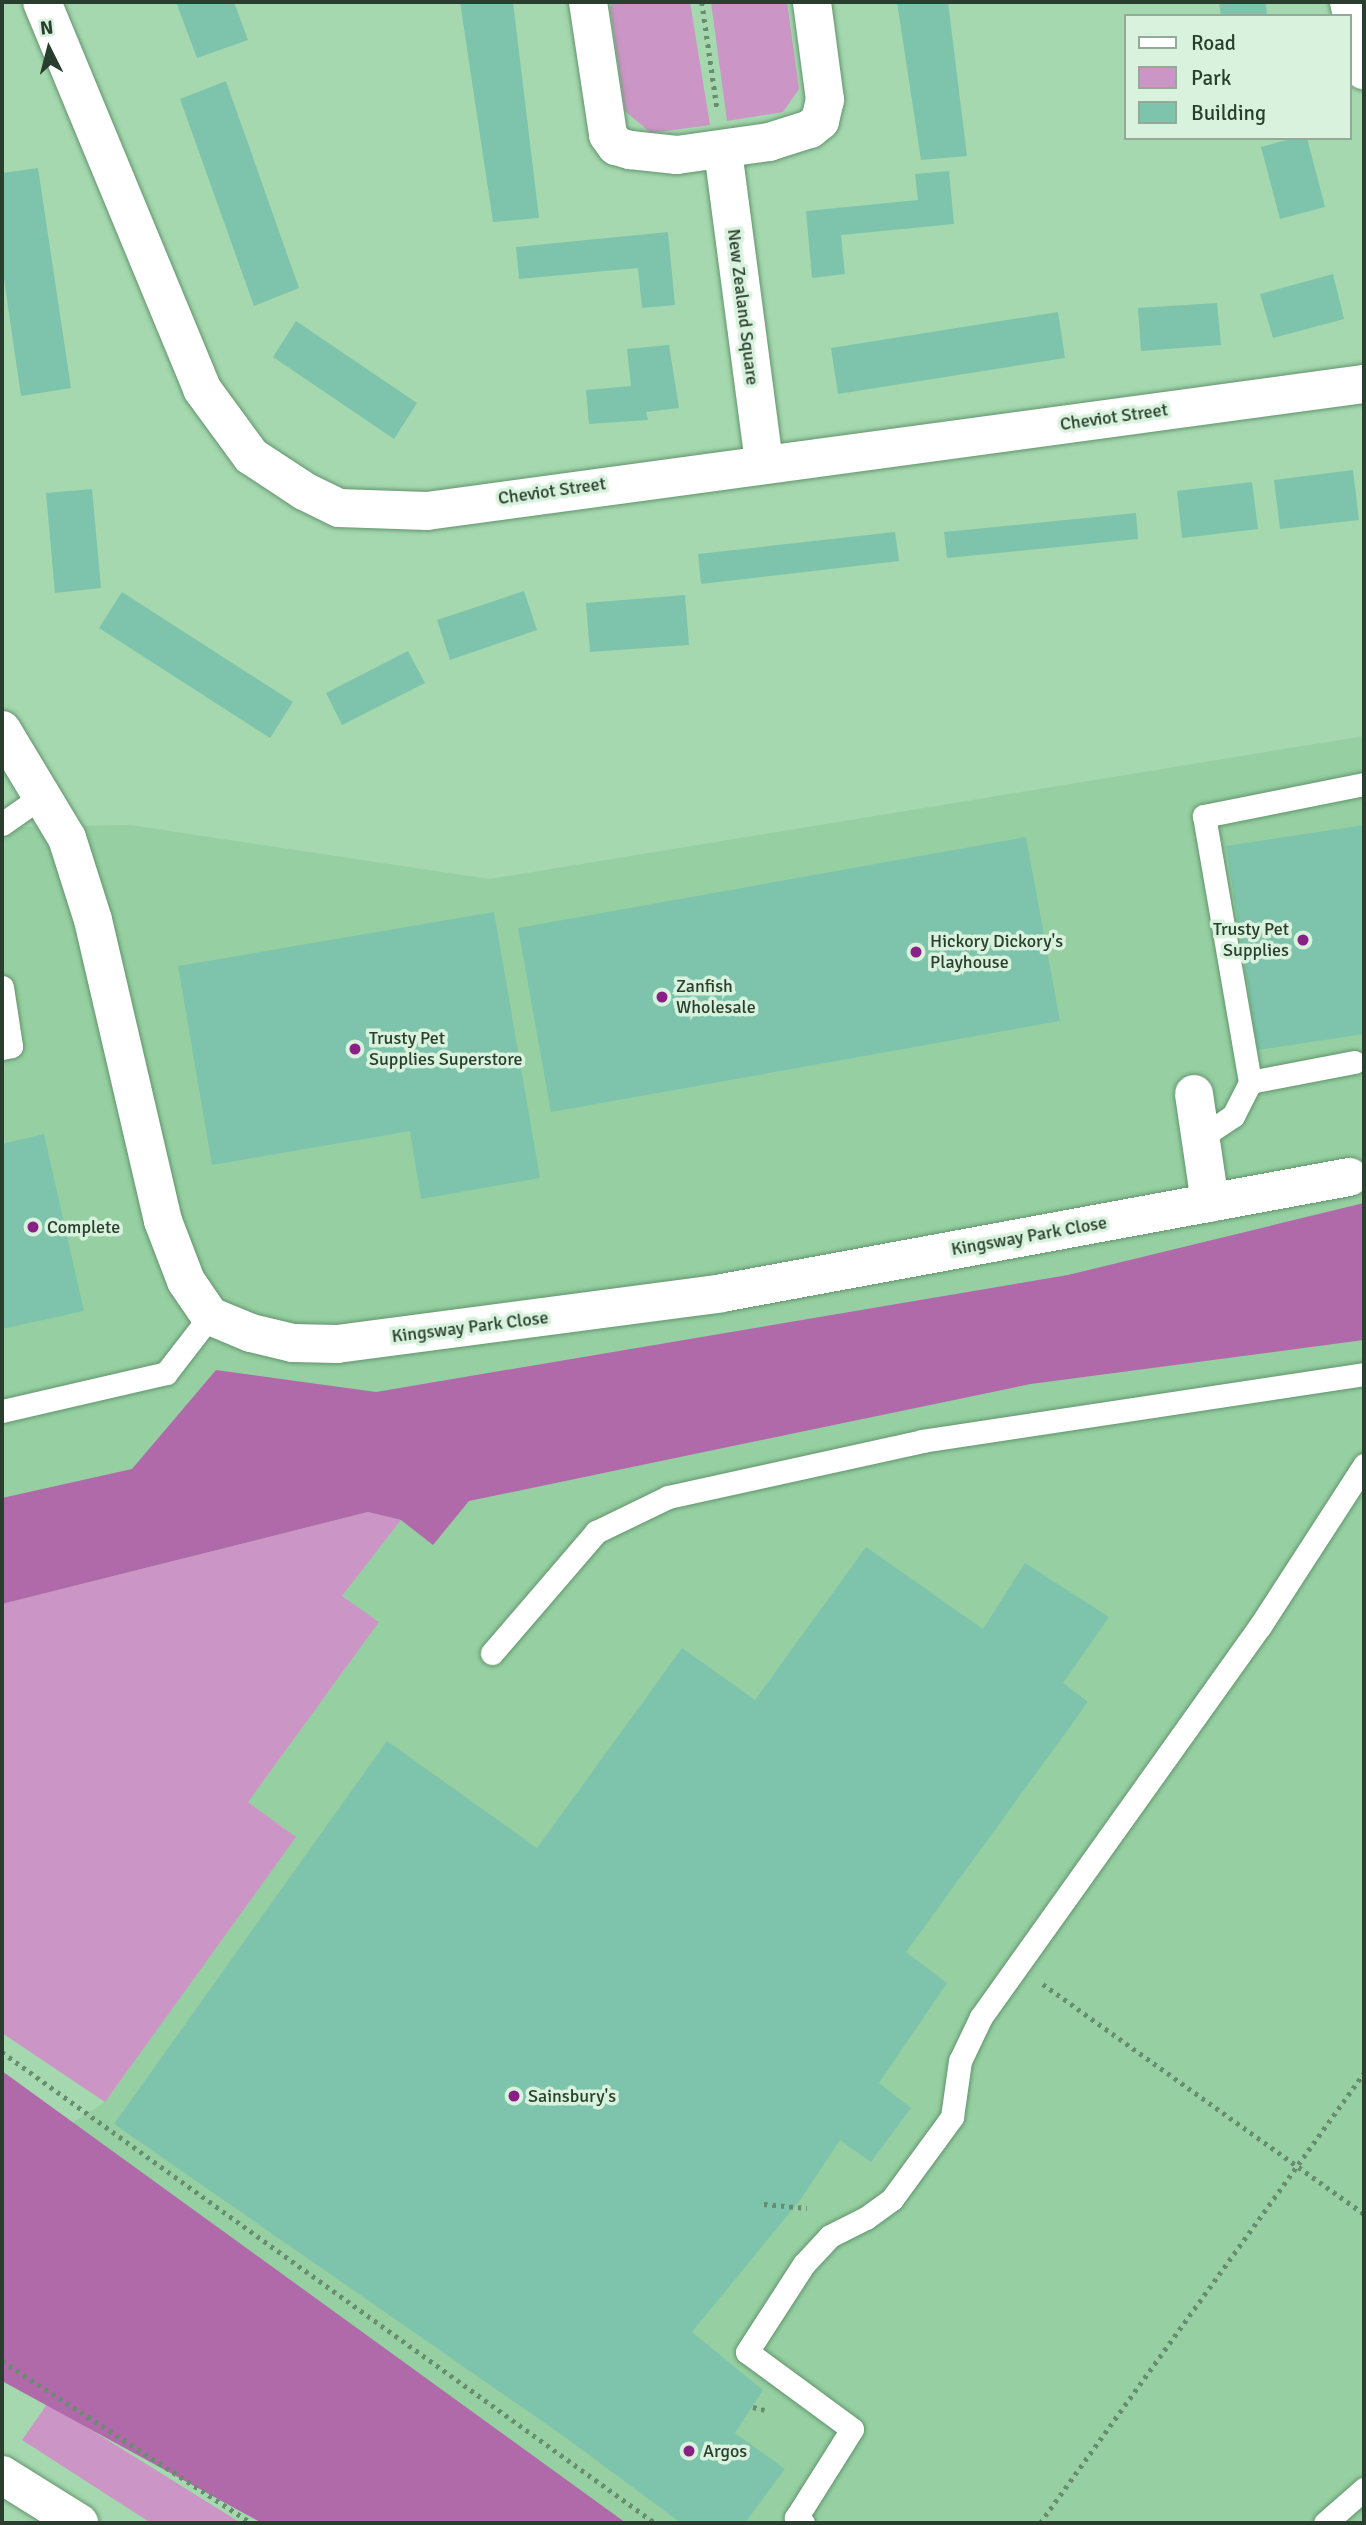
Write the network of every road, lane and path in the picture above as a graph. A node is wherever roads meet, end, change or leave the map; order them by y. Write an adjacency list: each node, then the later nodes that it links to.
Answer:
1 (41, 2): 9 (main road, Cheviot Street)
2 (588, 2): 7 (main road)
3 (702, 2): 7 (path)
4 (812, 2): 7 (main road)
5 (1352, 16): 6 (main road)
6 (1364, 70)
7 (723, 151): 9 (main road, New Zealand Square)
8 (1364, 384): 9 (main road, Cheviot Street)
9 (764, 463)
10 (2, 730): 12 (main road)
11 (1364, 784): 17 (lane)
12 (42, 796): 13 (lane); 22 (main road)
13 (2, 824)
14 (2, 987): 15 (lane)
15 (2, 1048)
16 (1354, 1062): 17 (lane)
17 (1250, 1082): 19 (lane)
18 (1194, 1094): 19 (main road)
19 (1200, 1138): 21 (main road)
20 (1357, 1175): 21 (main road, Kingsway Park Close)
21 (1210, 1203): 22 (main road, Kingsway Park Close)
22 (210, 1316): 24 (lane)
23 (1364, 1374): 26 (lane)
24 (2, 1411)
25 (1364, 1465): 27 (lane)
26 (492, 1653)
27 (1017, 1965): 30 (path); 42 (lane)
28 (2, 2052): 41 (path)
29 (1364, 2073): 30 (path)
30 (1297, 2168): 33 (path); 43 (path)
31 (764, 2204): 32 (path)
32 (815, 2205)
33 (1364, 2214)
34 (2, 2361): 40 (path)
35 (2, 2475): 39 (main road)
36 (1364, 2489): 44 (lane)
37 (2, 2501): 38 (main road)
38 (62, 2523)
39 (79, 2523)
40 (251, 2523)
41 (655, 2523)
42 (803, 2523)
43 (1040, 2523)
44 (1325, 2523)

